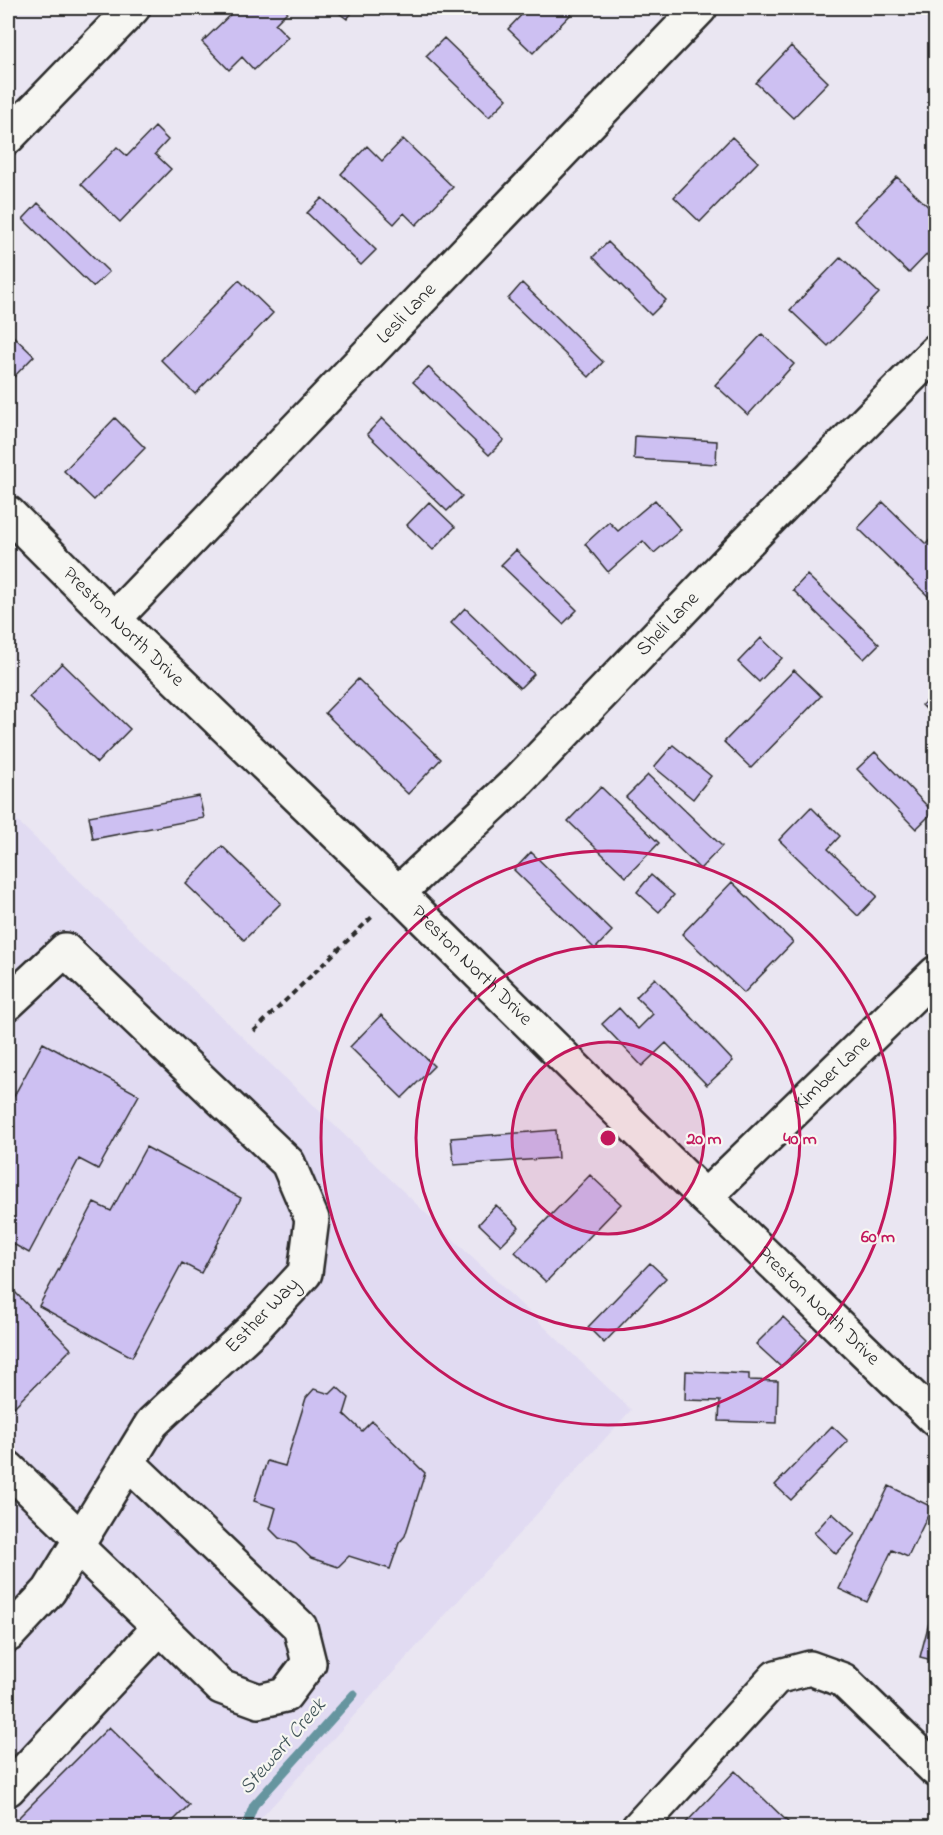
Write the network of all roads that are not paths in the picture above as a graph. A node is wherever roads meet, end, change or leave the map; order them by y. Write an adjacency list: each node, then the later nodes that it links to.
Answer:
1 (133, 8): 3 (street)
2 (700, 8): 6 (street, Lesli Lane)
3 (8, 137)
4 (936, 351): 7 (street, Sheli Lane)
5 (8, 513): 6 (street, Preston North Drive)
6 (114, 619): 7 (street, Preston North Drive)
7 (398, 893): 10 (street, Preston North Drive)
8 (936, 973): 10 (street, Kimber Lane)
9 (8, 1003): 12 (street, Esther Way)
10 (705, 1197): 11 (street, Preston North Drive)
11 (936, 1419)
12 (128, 1462): 14 (street, Esther Way); 15 (street)
13 (8, 1468): 14 (street)
14 (79, 1542): 15 (street); 16 (street, Esther Way)
15 (160, 1627): 18 (street)
16 (8, 1635)
17 (936, 1770): 19 (street)
18 (8, 1789)
19 (638, 1827)

